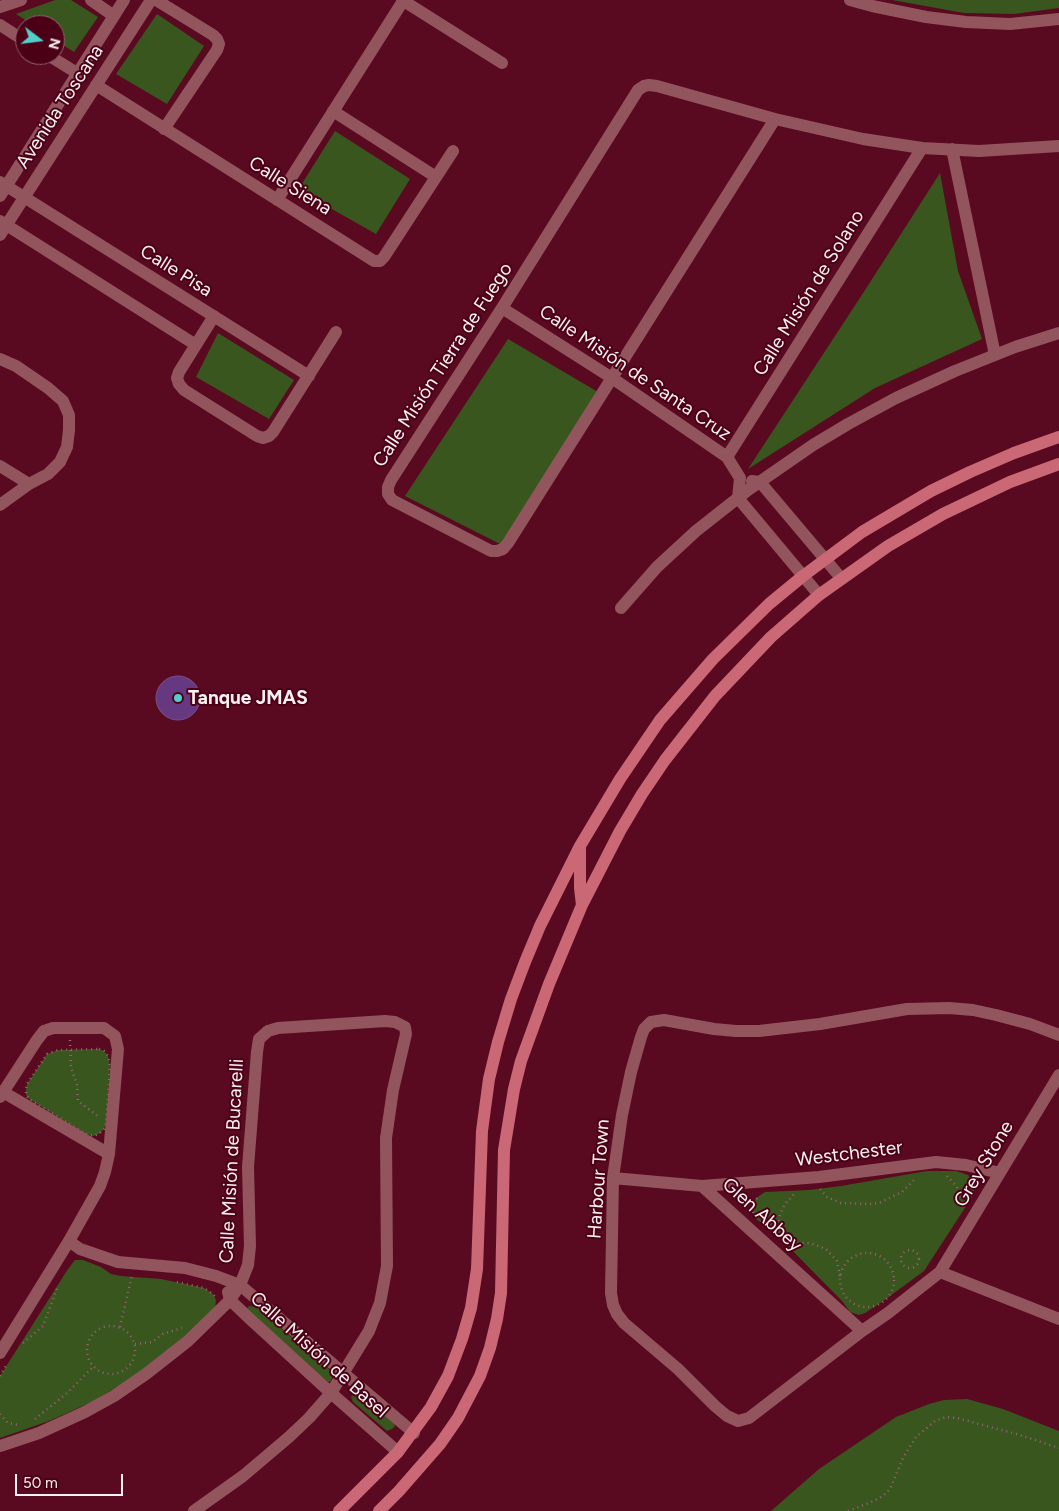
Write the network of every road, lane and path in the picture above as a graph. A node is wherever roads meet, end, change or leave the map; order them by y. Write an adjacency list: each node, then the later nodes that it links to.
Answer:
1 (21, 0): 8 (street)
2 (91, 0): 9 (street)
3 (124, 0): 9 (street, Avenida Toscana)
4 (151, 0): 16 (street, Avenida Toscana)
5 (156, 0): 19 (street)
6 (403, 0): 13 (street); 17 (street)
7 (850, 0): 10 (street)
8 (0, 6)
9 (114, 16): 15 (street, Avenida Toscana)
10 (1059, 19)
11 (0, 25): 12 (street)
12 (15, 35)
13 (502, 63)
14 (64, 65): 15 (street)
15 (77, 73): 25 (street, Avenida Toscana)
16 (96, 85): 19 (street, Calle Siena); 26 (street, Avenida Toscana)
17 (333, 111): 24 (street); 27 (street)
18 (775, 119): 21 (street, Calle Misión Tierra de Fuego); 29 (street, Calle Misión Tierra de Fuego); 37 (street, Calle Misión Tierra de Fuego)
19 (164, 129): 27 (street, Calle Siena)
20 (1059, 146): 22 (street, Calle Misión Tierra de Fuego)
21 (922, 148): 22 (street, Calle Misión Tierra de Fuego); 39 (street, Calle Misión de Solano)
22 (952, 149): 34 (street)
23 (453, 151): 24 (street, Calle Siena)
24 (436, 177): 27 (street, Calle Siena)
25 (2, 188): 26 (street, Calle Pisa)
26 (24, 198): 28 (street, Avenida Toscana); 30 (street, Calle Pisa)
27 (276, 200)
28 (2, 227): 33 (street)
29 (502, 308): 37 (street, Calle Misión de Santa Cruz); 37 (street, Calle Misión Tierra de Fuego)
30 (214, 316): 33 (street); 36 (street, Calle Pisa)
31 (336, 332): 36 (street)
32 (1059, 334): 34 (street)
33 (196, 345): 36 (street)
34 (995, 354): 43 (street)
35 (0, 359): 44 (street)
36 (309, 376)
37 (612, 378): 39 (street, Calle Misión de Santa Cruz)
38 (1059, 437): 47 (main road)
39 (727, 457): 42 (street, Calle Misión de Santa Cruz)
40 (1059, 464): 49 (main road)
41 (0, 466): 44 (street)
42 (740, 478): 43 (street); 45 (street)
43 (760, 482): 45 (street); 47 (street)
44 (29, 484): 46 (street)
45 (738, 498): 48 (street); 51 (street)
46 (0, 506)
47 (824, 559): 48 (main road); 49 (street)
48 (803, 576): 50 (street); 52 (main road)
49 (841, 578): 50 (main road)
50 (819, 595): 53 (main road)
51 (621, 608)
52 (580, 846): 53 (main road); 106 (main road)
53 (582, 905): 112 (main road)
54 (71, 1028): 56 (path); 58 (street); 60 (street)
55 (1059, 1035): 65 (street, Harbour Town)
56 (70, 1050): 59 (path); 59 (path); 59 (path)
57 (1059, 1075): 61 (street, Grey Stone)
58 (2, 1094): 60 (street)
59 (106, 1117)
60 (108, 1154): 74 (street)
61 (1000, 1173): 66 (street, Westchester); 79 (street, Grey Stone)
62 (941, 1175): 71 (path)
63 (968, 1175): 70 (path)
64 (919, 1176): 66 (path)
65 (613, 1178): 67 (street, Glen Abbey); 95 (street, Harbour Town)
66 (822, 1184): 67 (street, Westchester)
67 (702, 1186): 75 (street, Glen Abbey)
68 (789, 1191): 73 (path)
69 (761, 1194): 72 (path)
70 (972, 1197)
71 (968, 1203)
72 (755, 1218)
73 (772, 1232)
74 (69, 1241): 78 (street, Calle Misión de Basel); 98 (street)
75 (786, 1254): 76 (path); 82 (path); 95 (street, Glen Abbey)
76 (798, 1256)
77 (902, 1261): 77 (path)
78 (133, 1270): 80 (path); 81 (street, Calle Misión de Basel); 93 (path)
79 (940, 1272): 92 (street); 95 (street, Harbour Town)
80 (127, 1276)
81 (225, 1280): 84 (street, Calle Misión de Basel); 89 (street, Calle Misión de Basel)
82 (841, 1281): 87 (path); 90 (path)
83 (176, 1282): 88 (path)
84 (240, 1285): 89 (street, Calle Misión de Bucarelli); 100 (street, Calle Misión de Basel); 100 (street, Calle Misión de Bucarelli)
85 (893, 1294): 87 (path)
86 (50, 1297): 96 (path)
87 (886, 1299): 90 (path)
88 (216, 1300)
89 (230, 1300): 102 (street, Calle Misión de Basel); 107 (street, Calle Misión de Bucarelli)
90 (879, 1304): 91 (path)
91 (872, 1309)
92 (1059, 1319)
93 (120, 1327): 97 (path); 99 (path)
94 (184, 1328): 97 (path)
95 (862, 1331)
96 (24, 1337)
97 (135, 1344): 99 (path)
98 (5, 1357): 101 (path)
99 (93, 1367): 104 (path)
100 (344, 1373): 102 (street, Calle Misión de Bucarelli); 106 (street, Calle Misión de Basel)
101 (0, 1376)
102 (331, 1393): 109 (street, Calle Misión de Basel); 110 (street, Calle Misión de Bucarelli)
103 (0, 1415): 105 (path)
104 (28, 1423)
105 (21, 1426)
106 (414, 1433): 109 (main road)
107 (0, 1446)
108 (1059, 1448): 113 (path)
109 (398, 1452): 111 (main road)
110 (194, 1511)
111 (339, 1511)
112 (379, 1511)
113 (848, 1511)

